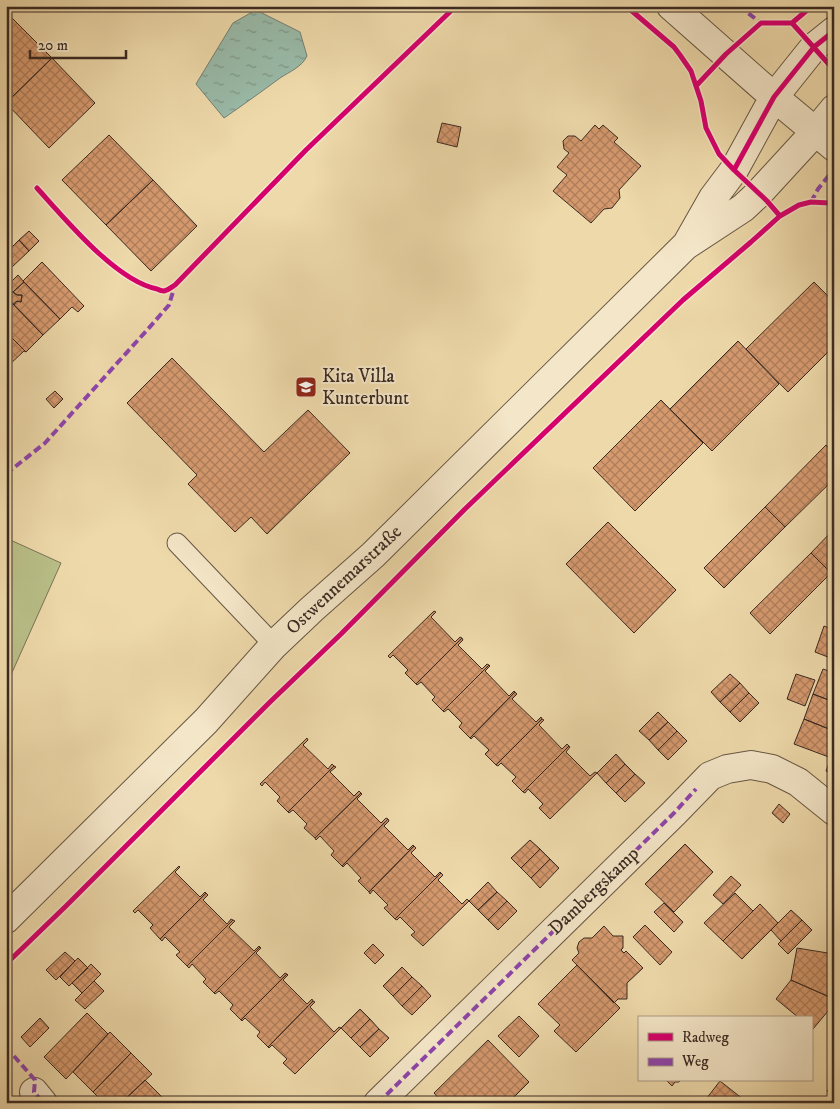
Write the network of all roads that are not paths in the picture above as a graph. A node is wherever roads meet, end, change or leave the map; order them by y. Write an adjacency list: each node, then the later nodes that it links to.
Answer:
1 (671, 6): 3 (street)
2 (834, 31): 3 (street, Ostwennemarstraße)
3 (774, 97): 5 (street); 6 (street, Ostwennemarstraße)
4 (834, 109): 5 (street, Ostwennemarstraße)
5 (824, 140): 6 (street, Ostwennemarstraße)
6 (685, 246): 8 (street, Ostwennemarstraße)
7 (177, 543): 8 (lane)
8 (274, 646): 10 (street, Ostwennemarstraße)
9 (834, 812): 11 (street, Dambergskamp)
10 (6, 918)
11 (378, 1103)

